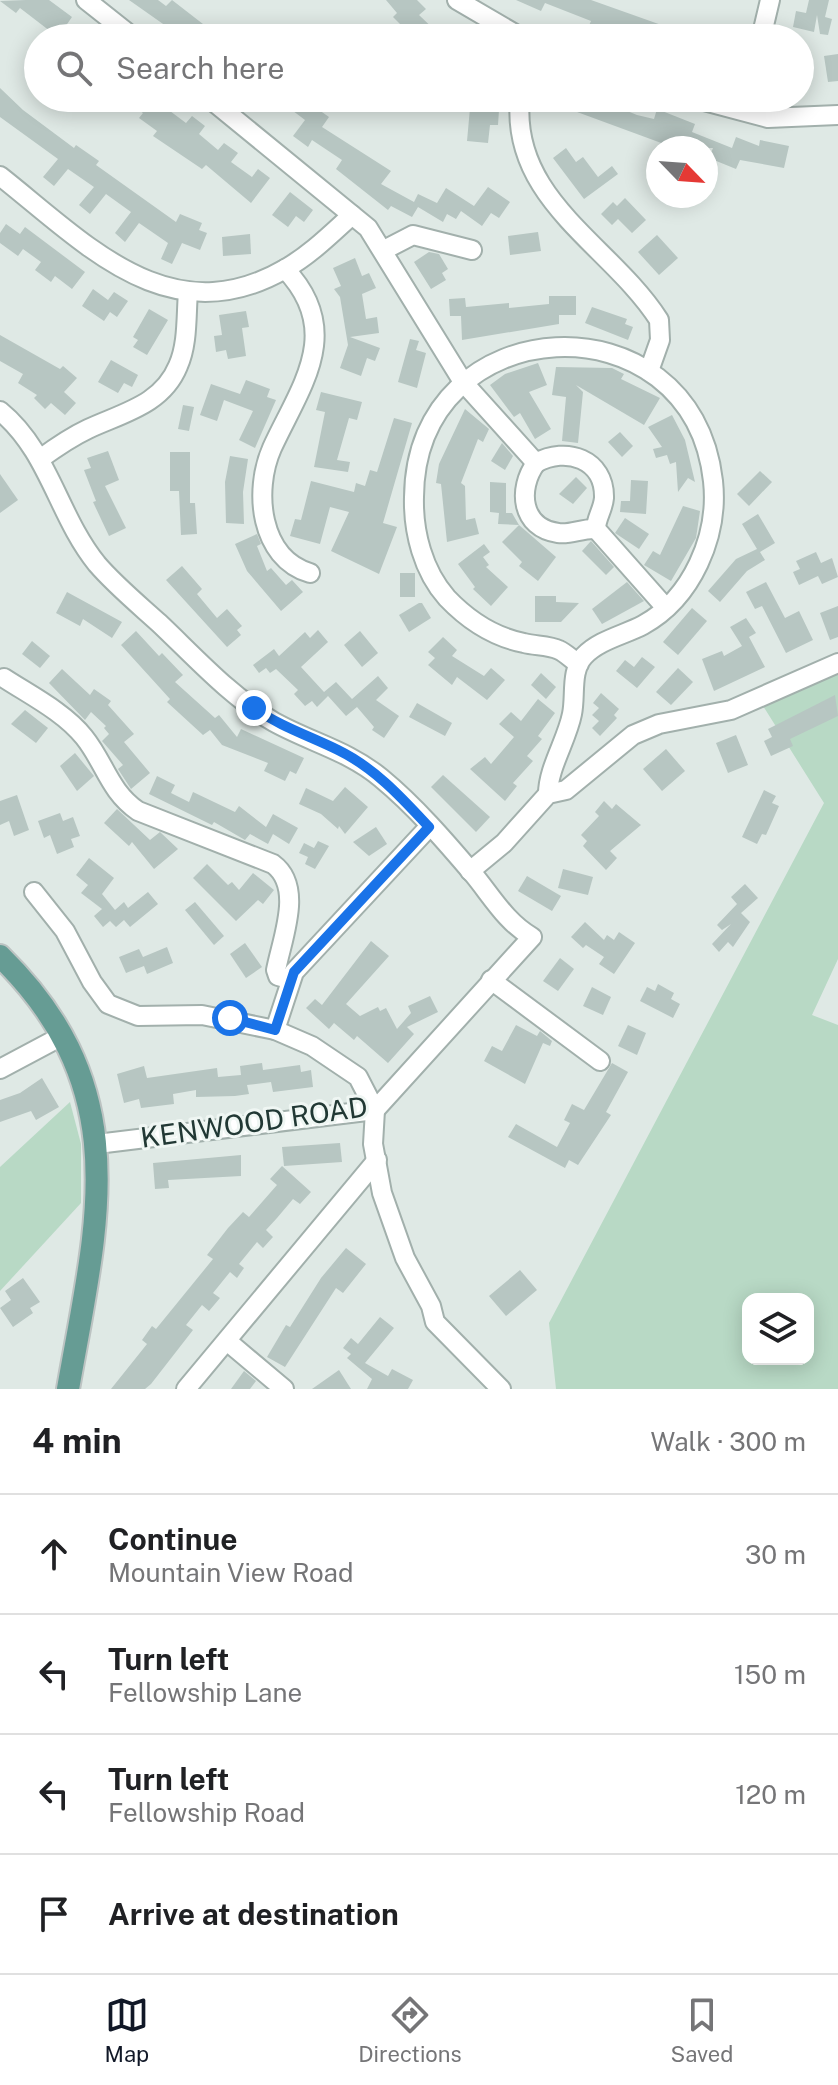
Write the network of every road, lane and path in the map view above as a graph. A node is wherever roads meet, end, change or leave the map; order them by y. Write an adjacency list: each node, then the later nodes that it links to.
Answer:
1 (86, 0): 4 (street)
2 (457, 0): 5 (street)
3 (770, 0): 6 (street)
4 (116, 24)
5 (498, 24)
6 (764, 24)
7 (226, 112): 12 (street)
8 (521, 112): 17 (street)
9 (767, 112): 10 (street)
10 (838, 115)
11 (0, 176): 16 (street)
12 (352, 215): 13 (street); 15 (street)
13 (384, 250): 14 (street); 18 (street)
14 (472, 250)
15 (285, 269): 16 (street); 23 (street)
16 (188, 292): 20 (street)
17 (649, 371): 18 (street); 24 (street)
18 (463, 382): 21 (street); 26 (street)
19 (0, 411): 20 (street)
20 (40, 459): 29 (street)
21 (536, 463): 22 (street); 22 (street)
22 (596, 529): 24 (street)
23 (310, 573)
24 (666, 608): 26 (street)
25 (838, 663): 28 (street)
26 (579, 664): 28 (street)
27 (4, 678): 33 (street)
28 (548, 794): 30 (street)
29 (429, 827): 30 (street); 33 (street)
30 (470, 871): 34 (street, KENWOOD ROAD)
31 (34, 892): 35 (street)
32 (0, 956): 36 (main road)
33 (289, 979): 35 (street)
34 (491, 980): 37 (street); 39 (street, KENWOOD ROAD)
35 (275, 1030): 39 (street)
36 (62, 1036): 38 (street); 40 (main road)
37 (600, 1061)
38 (0, 1069)
39 (375, 1110): 40 (street, KENWOOD ROAD); 41 (street)
40 (97, 1144): 43 (main road)
41 (377, 1160): 42 (street); 46 (street)
42 (227, 1341): 44 (street); 45 (street)
43 (68, 1389)
44 (186, 1389)
45 (284, 1389)
46 (501, 1389)

